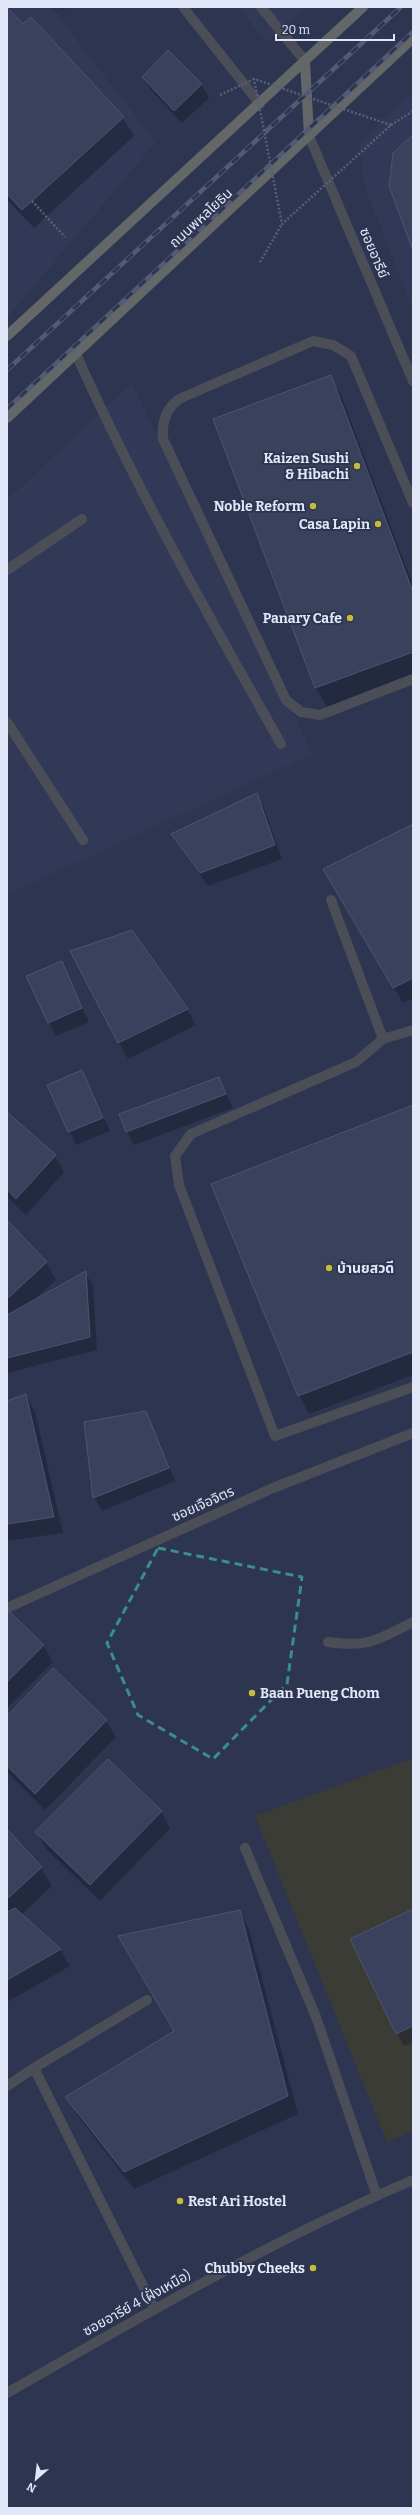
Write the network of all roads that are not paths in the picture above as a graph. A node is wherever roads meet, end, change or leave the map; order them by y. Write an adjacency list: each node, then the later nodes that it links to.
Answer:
1 (183, 7): 6 (street)
2 (261, 7): 5 (street)
3 (363, 7): 5 (main road)
4 (413, 38): 7 (main road, ถนนพหลโยธิน)
5 (305, 61): 6 (main road); 7 (main road)
6 (260, 104): 8 (main road)
7 (309, 136): 9 (main road, ถนนพหลโยธิน); 10 (street, ซอยอารีย์)
8 (7, 336)
9 (76, 354): 11 (main road, ถนนพหลโยธิน); 17 (street)
10 (413, 381)
11 (7, 418)
12 (413, 503): 15 (street)
13 (82, 519): 14 (street)
14 (7, 570)
15 (413, 679)
16 (7, 722): 18 (street)
17 (281, 744)
18 (83, 840)
19 (331, 900): 21 (street)
20 (413, 1030): 21 (street)
21 (383, 1039): 22 (street)
22 (413, 1387)
23 (413, 1433): 24 (street, ซอยเจือจิตร)
24 (7, 1608)
25 (413, 1622): 26 (street)
26 (328, 1642)
27 (245, 1848): 32 (street)
28 (147, 2000): 29 (street)
29 (34, 2068): 30 (street); 33 (street)
30 (7, 2086)
31 (413, 2180): 32 (street, ซอยอารีย์ 4 (ฝั่งเหนือ))
32 (377, 2196): 33 (street, ซอยอารีย์ 4 (ฝั่งเหนือ))
33 (154, 2308): 34 (street, ซอยอารีย์ 4 (ฝั่งเหนือ))
34 (7, 2393)

